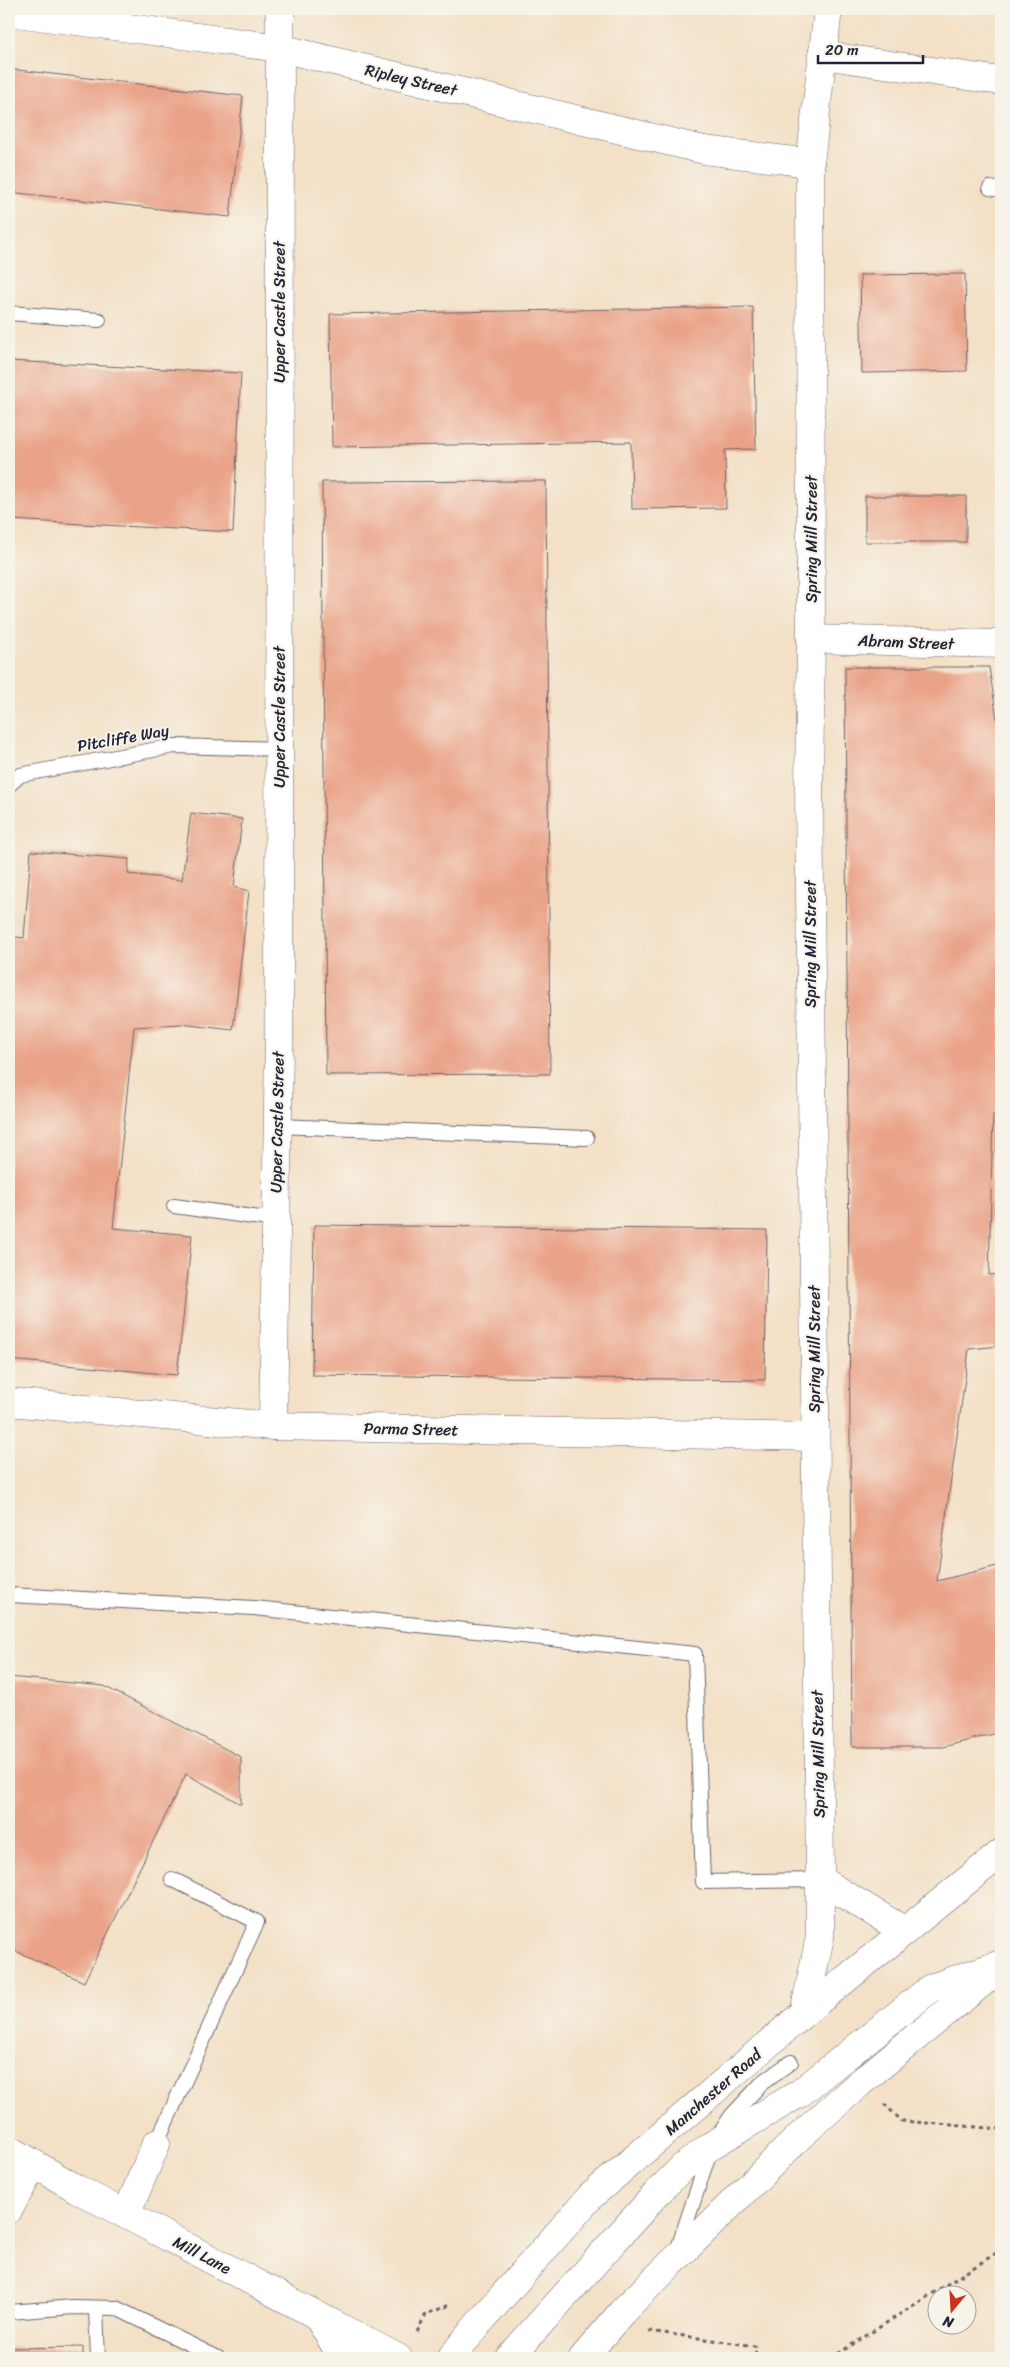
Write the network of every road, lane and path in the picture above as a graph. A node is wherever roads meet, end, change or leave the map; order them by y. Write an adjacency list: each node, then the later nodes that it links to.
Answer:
1 (280, 9): 4 (street, Upper Castle Street)
2 (828, 9): 5 (street, Spring Mill Street)
3 (9, 12): 4 (street, Ripley Street)
4 (280, 48): 7 (street, Ripley Street); 12 (street, Upper Castle Street)
5 (822, 55): 6 (street); 7 (street, Spring Mill Street)
6 (1001, 81)
7 (810, 163): 10 (street, Spring Mill Street)
8 (9, 313): 9 (lane)
9 (99, 320)
10 (812, 639): 11 (street, Abram Street); 20 (street, Spring Mill Street)
11 (1001, 644)
12 (279, 749): 13 (lane, Pitcliffe Way); 14 (street, Upper Castle Street)
13 (9, 785)
14 (277, 1126): 15 (lane); 17 (street, Upper Castle Street)
15 (586, 1138)
16 (174, 1206): 17 (lane)
17 (275, 1220): 19 (street, Upper Castle Street)
18 (9, 1402): 19 (street, Parma Street)
19 (273, 1426): 20 (street, Parma Street)
20 (814, 1437): 24 (street, Spring Mill Street)
21 (9, 1594): 24 (lane)
22 (1001, 1853): 25 (street, Manchester Road)
23 (172, 1879): 31 (lane)
24 (820, 1880): 25 (street); 27 (street, Spring Mill Street)
25 (905, 1931): 27 (street, Manchester Road)
26 (1001, 1966): 29 (street); 32 (street)
27 (804, 2013): 47 (street, Manchester Road)
28 (791, 2062): 32 (lane)
29 (860, 2082): 30 (path); 38 (street)
30 (1001, 2129)
31 (156, 2144): 36 (street)
32 (712, 2145): 38 (lane); 48 (street)
33 (9, 2148): 34 (street, Mill Lane)
34 (34, 2164): 35 (street); 36 (street, Mill Lane)
35 (9, 2208)
36 (126, 2215): 41 (street, Mill Lane)
37 (1001, 2250): 51 (path)
38 (674, 2261): 49 (street)
39 (96, 2308): 40 (lane); 43 (lane); 44 (lane)
40 (9, 2312)
41 (318, 2316): 45 (street); 46 (street, Mill Lane)
42 (647, 2331): 50 (path)
43 (98, 2358)
44 (218, 2358)
45 (343, 2358)
46 (398, 2358)
47 (451, 2358)
48 (509, 2358)
49 (583, 2358)
50 (756, 2358)
51 (831, 2358)

